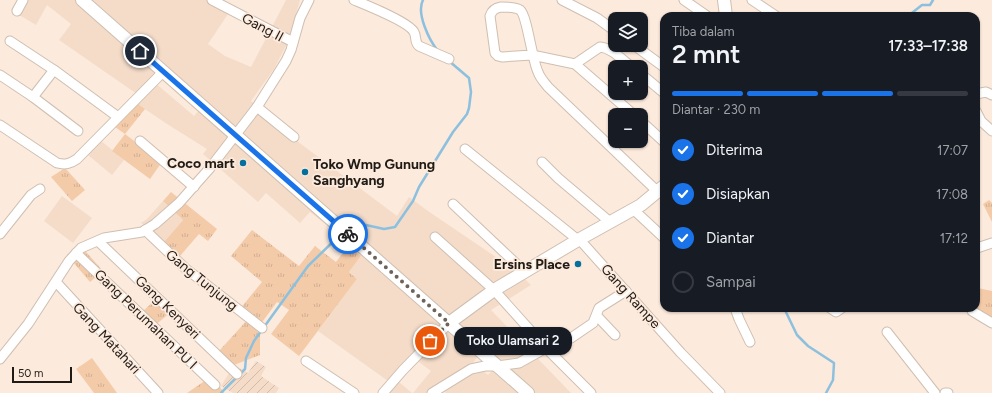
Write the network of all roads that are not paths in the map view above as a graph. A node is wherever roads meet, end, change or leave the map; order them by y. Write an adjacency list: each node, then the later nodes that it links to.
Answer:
1 (23, 0): 10 (street)
2 (82, 0): 24 (main road)
3 (212, 0): 16 (street, Gang II)
4 (309, 0): 16 (street)
5 (354, 0): 19 (street)
6 (562, 0): 14 (street)
7 (684, 0): 11 (street)
8 (724, 0): 12 (main road)
9 (752, 0): 13 (street)
10 (17, 11)
11 (701, 12)
12 (726, 12)
13 (770, 12)
14 (608, 26)
15 (10, 41): 23 (street)
16 (292, 42): 31 (street)
17 (644, 52): 22 (street)
18 (532, 55): 18 (street); 21 (street); 46 (street)
19 (449, 59)
20 (623, 60): 21 (street)
21 (575, 64): 32 (street)
22 (660, 64)
23 (54, 70): 30 (street); 33 (street)
24 (164, 71): 33 (street); 39 (main road)
25 (0, 75): 30 (street)
26 (648, 80): 27 (street)
27 (660, 90)
28 (980, 93): 29 (street)
29 (992, 95)
30 (33, 97): 37 (street)
31 (257, 107): 39 (street); 40 (street)
32 (626, 108)
33 (118, 117): 35 (street)
34 (980, 119): 38 (street)
35 (0, 125)
36 (648, 127): 41 (street)
37 (78, 131)
38 (992, 131)
39 (236, 135): 45 (street); 68 (main road)
40 (294, 137)
41 (660, 138)
42 (140, 142): 45 (street)
43 (465, 149): 57 (street, Gang Rampe)
44 (542, 162): 51 (street)
45 (194, 186): 52 (street)
46 (660, 188)
47 (40, 189): 53 (street)
48 (660, 190): 50 (main road)
49 (453, 204): 61 (street)
50 (634, 210): 51 (main road); 54 (street)
51 (610, 222): 57 (main road)
52 (145, 230): 56 (street); 70 (street, Gang Tunjung)
53 (0, 234)
54 (660, 234)
55 (435, 237): 63 (street)
56 (98, 240): 60 (street); 78 (street, Gang Kenyeri)
57 (579, 240): 61 (main road); 64 (street, Gang Rampe)
58 (992, 244): 59 (street)
59 (980, 247)
60 (76, 253): 62 (street); 79 (street, Gang Perumahan PU I)
61 (525, 272): 63 (main road)
62 (56, 282): 75 (street); 80 (street, Gang Matahari)
63 (494, 290): 68 (main road); 74 (street)
64 (626, 291): 67 (street); 86 (street, Gang Rampe)
65 (736, 312): 73 (street)
66 (974, 312): 69 (street)
67 (596, 316): 72 (street); 74 (street)
68 (449, 323): 77 (main road); 82 (street)
69 (992, 323)
70 (262, 328)
71 (888, 332): 87 (street)
72 (615, 335)
73 (750, 342)
74 (546, 348): 77 (street); 85 (street)
75 (1, 358)
76 (306, 361): 81 (street)
77 (497, 366): 83 (street); 84 (main road)
78 (237, 374)
79 (215, 385)
80 (158, 393)
81 (354, 393)
82 (383, 393)
83 (432, 393)
84 (528, 393)
85 (591, 393)
86 (720, 393)
87 (935, 393)
88 (945, 393): 89 (street)
89 (948, 393)

